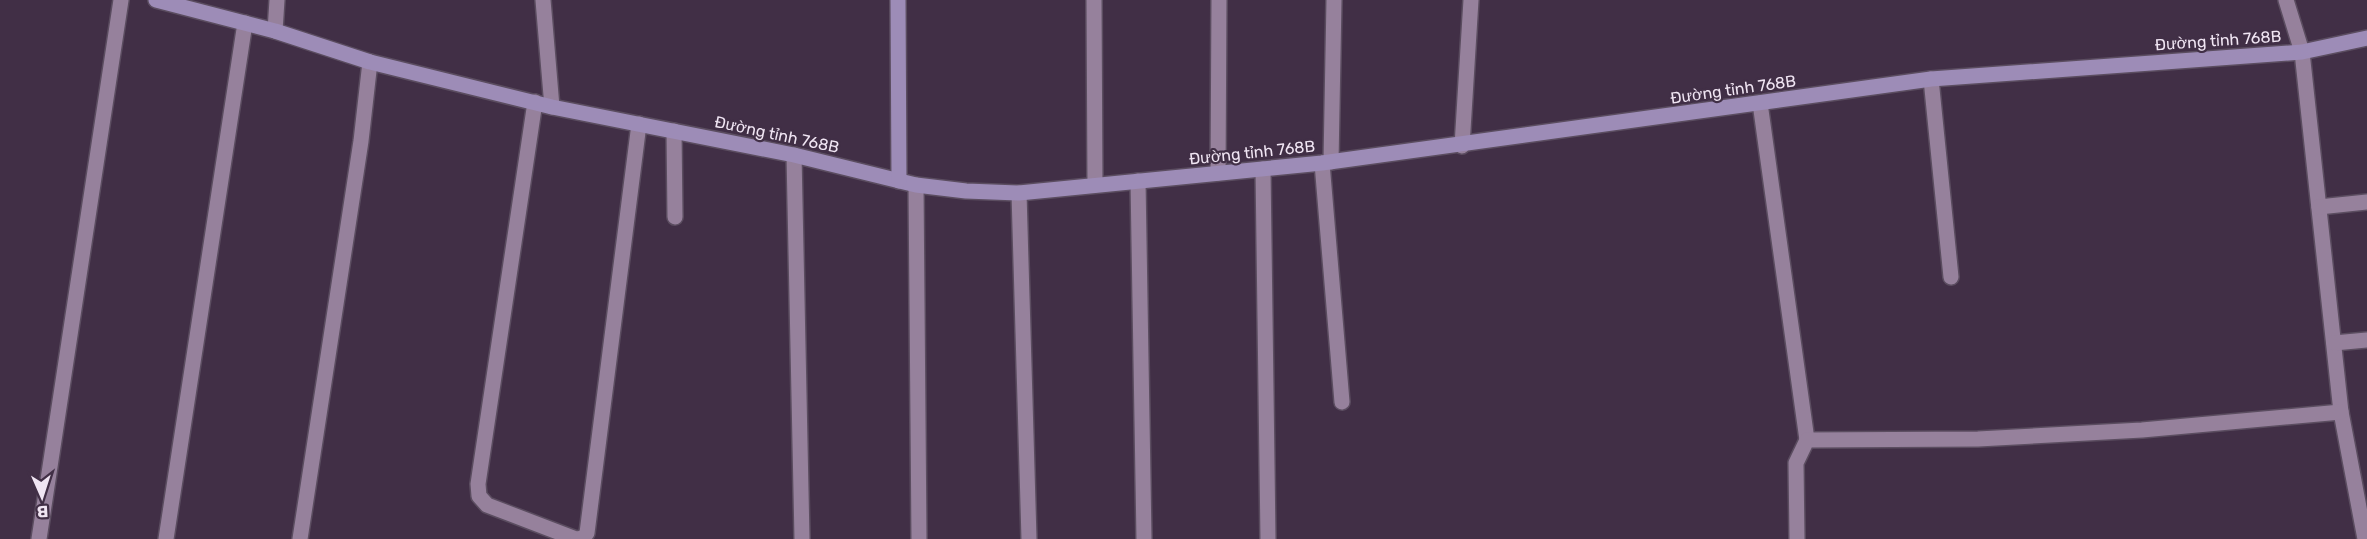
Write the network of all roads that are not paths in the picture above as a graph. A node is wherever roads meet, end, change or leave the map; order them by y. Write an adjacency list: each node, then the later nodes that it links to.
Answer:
1 (121, 0): 43 (street)
2 (156, 0): 11 (street, Đường tỉnh 768B)
3 (277, 0): 12 (street)
4 (543, 0): 19 (street)
5 (898, 0): 27 (street)
6 (1094, 0): 30 (street)
7 (1219, 0): 26 (street)
8 (1334, 0): 24 (street)
9 (1471, 0): 22 (street)
10 (2286, 0): 14 (street)
11 (244, 23): 12 (street, Đường tỉnh 768B); 44 (street)
12 (275, 31): 15 (street, Đường tỉnh 768B)
13 (2367, 38): 14 (street, Đường tỉnh 768B)
14 (2302, 52): 16 (street, Đường tỉnh 768B); 33 (street)
15 (370, 62): 17 (street, Đường tỉnh 768B); 45 (street)
16 (1931, 80): 18 (street, Đường tỉnh 768B); 35 (street)
17 (535, 102): 19 (street, Đường tỉnh 768B); 46 (street)
18 (1760, 103): 22 (street, Đường tỉnh 768B); 40 (street)
19 (552, 106): 20 (street, Đường tỉnh 768B)
20 (639, 124): 21 (street, Đường tỉnh 768B); 46 (street)
21 (674, 131): 23 (street, Đường tỉnh 768B); 34 (street)
22 (1462, 146): 24 (street, Đường tỉnh 768B)
23 (795, 155): 27 (street, Đường tỉnh 768B); 47 (street)
24 (1327, 163): 25 (street, Đường tỉnh 768B); 38 (street)
25 (1263, 169): 26 (street, Đường tỉnh 768B); 51 (street)
26 (1218, 173): 28 (street, Đường tỉnh 768B)
27 (899, 181): 29 (street, Đường tỉnh 768B)
28 (1138, 181): 30 (street, Đường tỉnh 768B); 50 (street)
29 (916, 185): 31 (street, Đường tỉnh 768B); 48 (street)
30 (1095, 185): 31 (street, Đường tỉnh 768B)
31 (1019, 192): 49 (street)
32 (2367, 202): 33 (street)
33 (2319, 207): 37 (street)
34 (675, 217)
35 (1951, 277)
36 (2367, 340): 37 (street)
37 (2334, 343): 39 (street)
38 (1342, 402)
39 (2342, 412): 40 (street); 42 (street)
40 (1807, 440): 52 (street)
41 (2367, 469): 42 (street)
42 (2351, 470): 53 (street)
43 (39, 539)
44 (166, 539)
45 (300, 539)
46 (577, 539)
47 (802, 539)
48 (919, 539)
49 (1029, 539)
50 (1144, 539)
51 (1268, 539)
52 (1797, 539)
53 (2365, 539)

